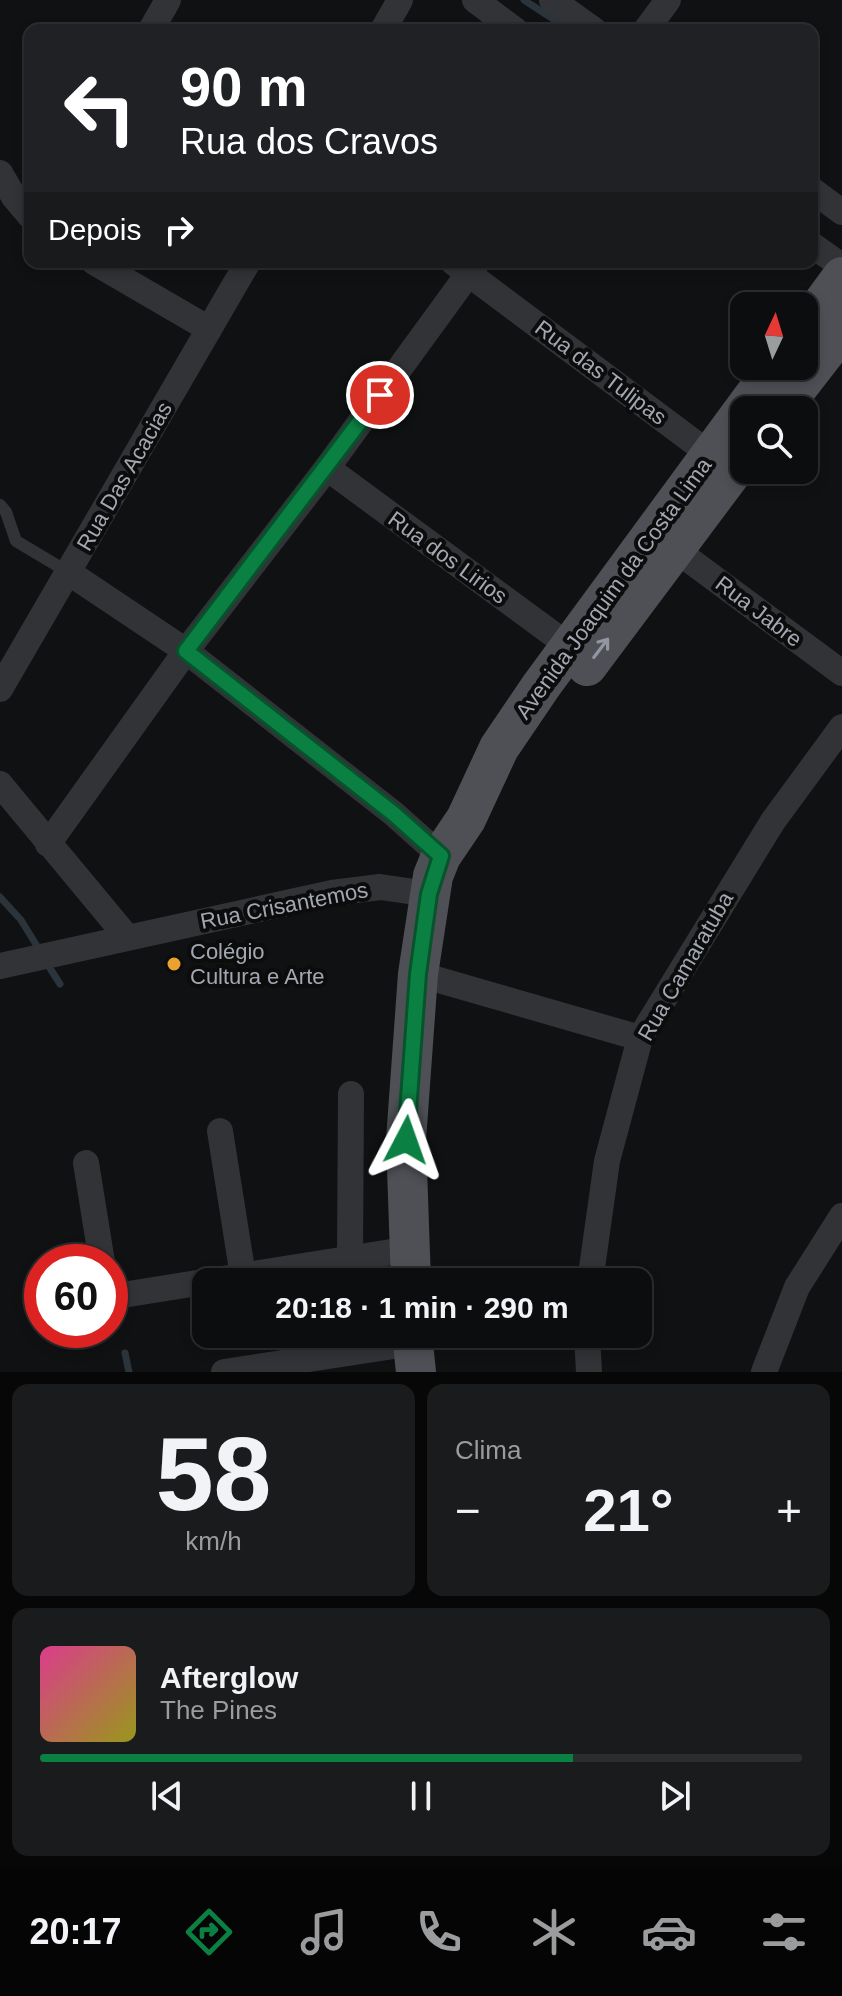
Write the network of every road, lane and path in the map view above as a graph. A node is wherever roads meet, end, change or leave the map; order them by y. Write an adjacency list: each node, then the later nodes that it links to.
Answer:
1 (168, 0): 6 (street)
2 (400, 0): 7 (street)
3 (475, 0): 8 (street)
4 (552, 0): 9 (street)
5 (668, 0): 10 (street)
6 (154, 24)
7 (386, 24)
8 (507, 24)
9 (586, 24)
10 (650, 24)
11 (0, 173): 13 (street)
12 (818, 194): 14 (street)
13 (24, 209)
14 (842, 212)
15 (818, 249): 16 (street)
16 (842, 266)
17 (104, 268): 23 (street)
18 (245, 268): 23 (street, Rua Das Acacias)
19 (465, 268): 28 (street)
20 (469, 268): 27 (street, Rua das Tulipas)
21 (842, 277): 22 (main road)
22 (818, 310)
23 (209, 329): 31 (street, Rua Das Acacias)
24 (842, 330): 26 (main road)
25 (769, 380): 27 (main road, Avenida Joaquim da Costa Lima)
26 (791, 396)
27 (729, 460): 30 (main road, Avenida Joaquim da Costa Lima); 32 (main road, Avenida Joaquim da Costa Lima)
28 (327, 468): 32 (street, Rua dos Lirios); 33 (street)
29 (0, 505): 31 (lane)
30 (676, 550): 34 (street, Rua Jabre); 38 (main road, Avenida Joaquim da Costa Lima, one-way to 30)
31 (68, 572): 33 (street); 35 (street, Rua Das Acacias)
32 (569, 646): 38 (main road, Avenida Joaquim da Costa Lima)
33 (186, 651): 39 (street); 40 (street)
34 (842, 673)
35 (0, 689)
36 (842, 727): 45 (street, Rua Camaratuba)
37 (0, 784): 39 (street)
38 (466, 819): 40 (main road, Avenida Joaquim da Costa Lima)
39 (48, 844): 42 (street)
40 (441, 856): 41 (main road, Avenida Joaquim da Costa Lima)
41 (429, 894): 42 (street, Rua Crisantemos); 44 (main road, Avenida Joaquim da Costa Lima)
42 (127, 937): 43 (street, Rua Crisantemos)
43 (0, 966)
44 (418, 974): 45 (street); 52 (main road, Avenida Joaquim da Costa Lima)
45 (640, 1038): 55 (street, Rua Camaratuba)
46 (351, 1094): 51 (street)
47 (220, 1131): 53 (street)
48 (86, 1163): 50 (street)
49 (842, 1216): 62 (street)
50 (99, 1244)
51 (350, 1256): 52 (street); 54 (street)
52 (410, 1265)
53 (242, 1268)
54 (286, 1268)
55 (592, 1268)
56 (192, 1284): 57 (street)
57 (128, 1294)
58 (588, 1348): 61 (street)
59 (414, 1350): 60 (street)
60 (224, 1372)
61 (589, 1372)
62 (764, 1372)

